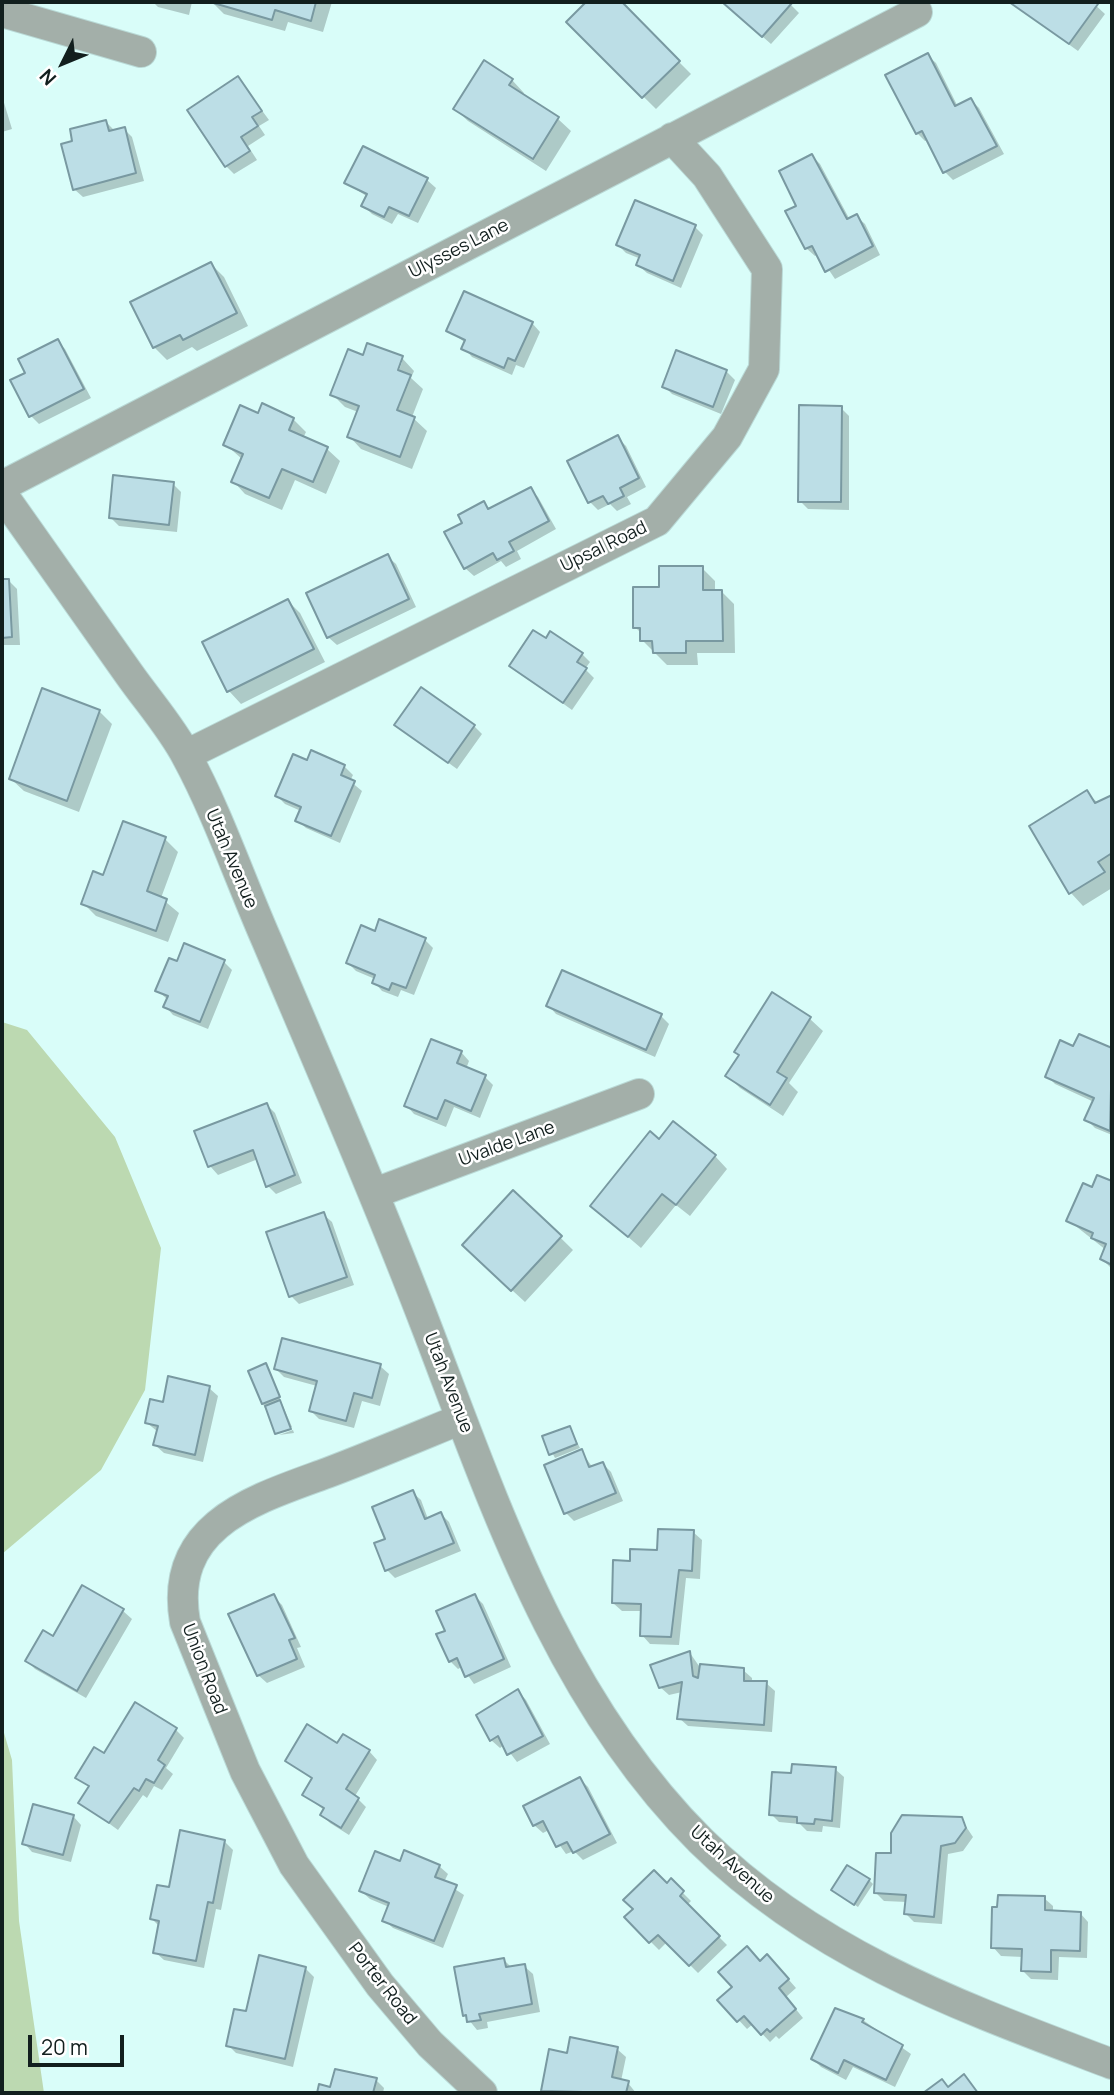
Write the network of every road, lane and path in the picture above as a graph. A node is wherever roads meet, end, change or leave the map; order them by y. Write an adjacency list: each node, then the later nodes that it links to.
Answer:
1 (2, 12): 3 (street)
2 (917, 12): 4 (street, Ulysses Lane)
3 (141, 52)
4 (672, 138): 5 (street, Ulysses Lane); 7 (street, Upsal Road)
5 (2, 486)
6 (2, 494): 7 (street, Utah Avenue)
7 (186, 755): 9 (street, Utah Avenue)
8 (639, 1094): 9 (street, Uvalde Lane)
9 (375, 1193): 10 (street, Utah Avenue)
10 (461, 1419): 11 (street, Union Road); 12 (street, Utah Avenue)
11 (295, 1865): 13 (street, Porter Road)
12 (1112, 2064)
13 (482, 2093)

